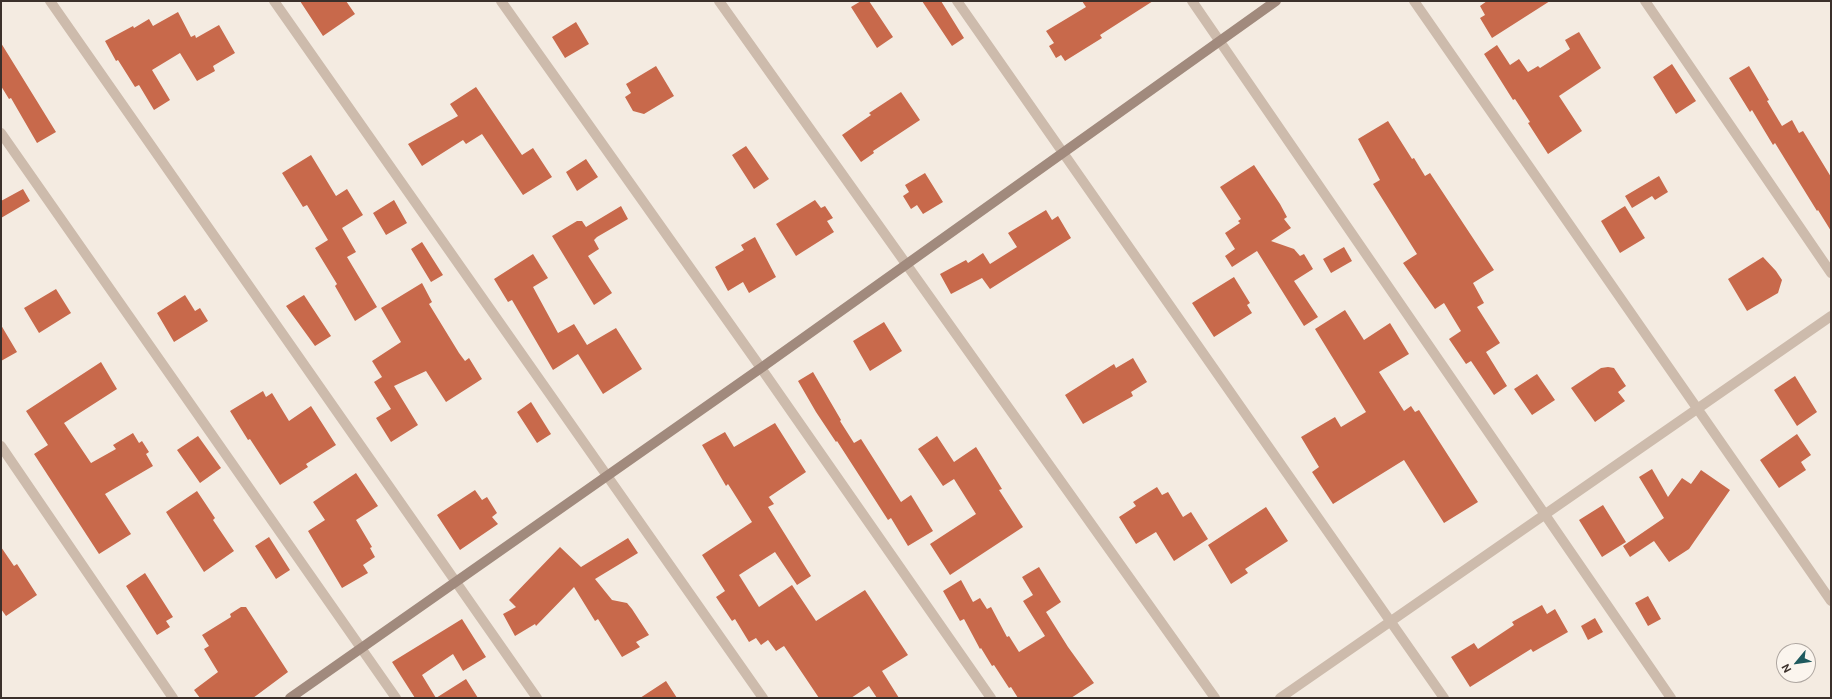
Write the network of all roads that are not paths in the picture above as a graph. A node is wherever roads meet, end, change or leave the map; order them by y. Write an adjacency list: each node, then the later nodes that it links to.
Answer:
1 (50, 1): 21 (street)
2 (274, 1): 19 (street)
3 (501, 1): 16 (street)
4 (719, 1): 13 (street)
5 (957, 1): 12 (street)
6 (1192, 1): 10 (street)
7 (1276, 1): 10 (main road)
8 (1414, 1): 17 (street)
9 (1645, 1): 14 (street)
10 (1219, 42): 12 (main road); 20 (street)
11 (1, 133): 24 (street)
12 (1063, 152): 13 (main road); 23 (street)
13 (906, 265): 16 (main road); 31 (street)
14 (1831, 273)
15 (1831, 316): 17 (street)
16 (761, 368): 19 (main road); 30 (street)
17 (1697, 409): 20 (street); 22 (street)
18 (1, 446): 25 (street)
19 (607, 476): 21 (main road); 29 (street)
20 (1545, 514): 23 (street); 34 (street)
21 (456, 582): 24 (main road); 28 (street)
22 (1831, 601)
23 (1391, 621): 32 (street); 33 (street)
24 (362, 648): 26 (main road); 27 (street)
25 (173, 698)
26 (290, 698)
27 (396, 698)
28 (538, 698)
29 (763, 698)
30 (991, 698)
31 (1215, 698)
32 (1280, 698)
33 (1444, 698)
34 (1671, 698)

